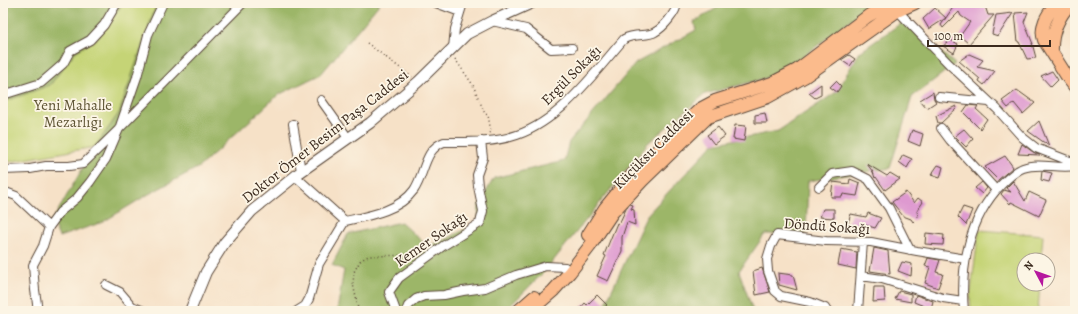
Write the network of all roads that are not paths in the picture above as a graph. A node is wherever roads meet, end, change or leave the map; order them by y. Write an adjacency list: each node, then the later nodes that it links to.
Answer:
1 (117, 3): 18 (street)
2 (163, 3): 24 (street)
3 (243, 3): 24 (street)
4 (436, 3): 12 (street)
5 (463, 3): 12 (street)
6 (532, 3): 13 (street, Doktor Ömer Besim Paşa Caddesi)
7 (677, 3): 26 (street, Ergül Sokağı)
8 (915, 3): 11 (main road, Küçüksu Caddesi)
9 (1056, 3): 16 (main road)
10 (1071, 3): 16 (main road)
11 (892, 6): 21 (street); 38 (main road, Küçüksu Caddesi)
12 (460, 12): 15 (street)
13 (492, 21): 14 (street); 15 (street, Doktor Ömer Besim Paşa Caddesi)
14 (572, 48)
15 (451, 50): 25 (street, Doktor Ömer Besim Paşa Caddesi)
16 (1052, 52): 17 (main road)
17 (1075, 87)
18 (3, 95)
19 (939, 97): 21 (street)
20 (321, 100): 25 (street)
21 (989, 102): 27 (street)
22 (293, 124): 29 (street)
23 (941, 128): 31 (street)
24 (119, 129): 28 (street); 34 (street)
25 (348, 138): 29 (street, Doktor Ömer Besim Paşa Caddesi)
26 (481, 140): 33 (street, Ergül Sokağı); 46 (street, Kemer Sokağı)
27 (1075, 165): 31 (street)
28 (3, 170)
29 (298, 174): 33 (street); 44 (street, Doktor Ömer Besim Paşa Caddesi)
30 (819, 187): 36 (street)
31 (996, 190): 37 (street)
32 (3, 191): 34 (street)
33 (345, 221): 45 (street)
34 (49, 227): 42 (street)
35 (863, 242): 36 (street, Döndü Sokağı); 39 (street); 50 (street, Döndü Sokağı)
36 (910, 250): 37 (street, Döndü Sokağı)
37 (966, 258): 41 (street)
38 (568, 269): 47 (street); 48 (main road, Küçüksu Caddesi); 49 (main road, Küçüksu Caddesi)
39 (861, 276): 41 (street); 51 (street)
40 (106, 285): 43 (street)
41 (963, 301): 52 (street)
42 (38, 311)
43 (144, 311)
44 (190, 311)
45 (297, 311)
46 (396, 311)
47 (406, 311)
48 (518, 311)
49 (530, 311)
50 (827, 311)
51 (858, 311)
52 (964, 311)

